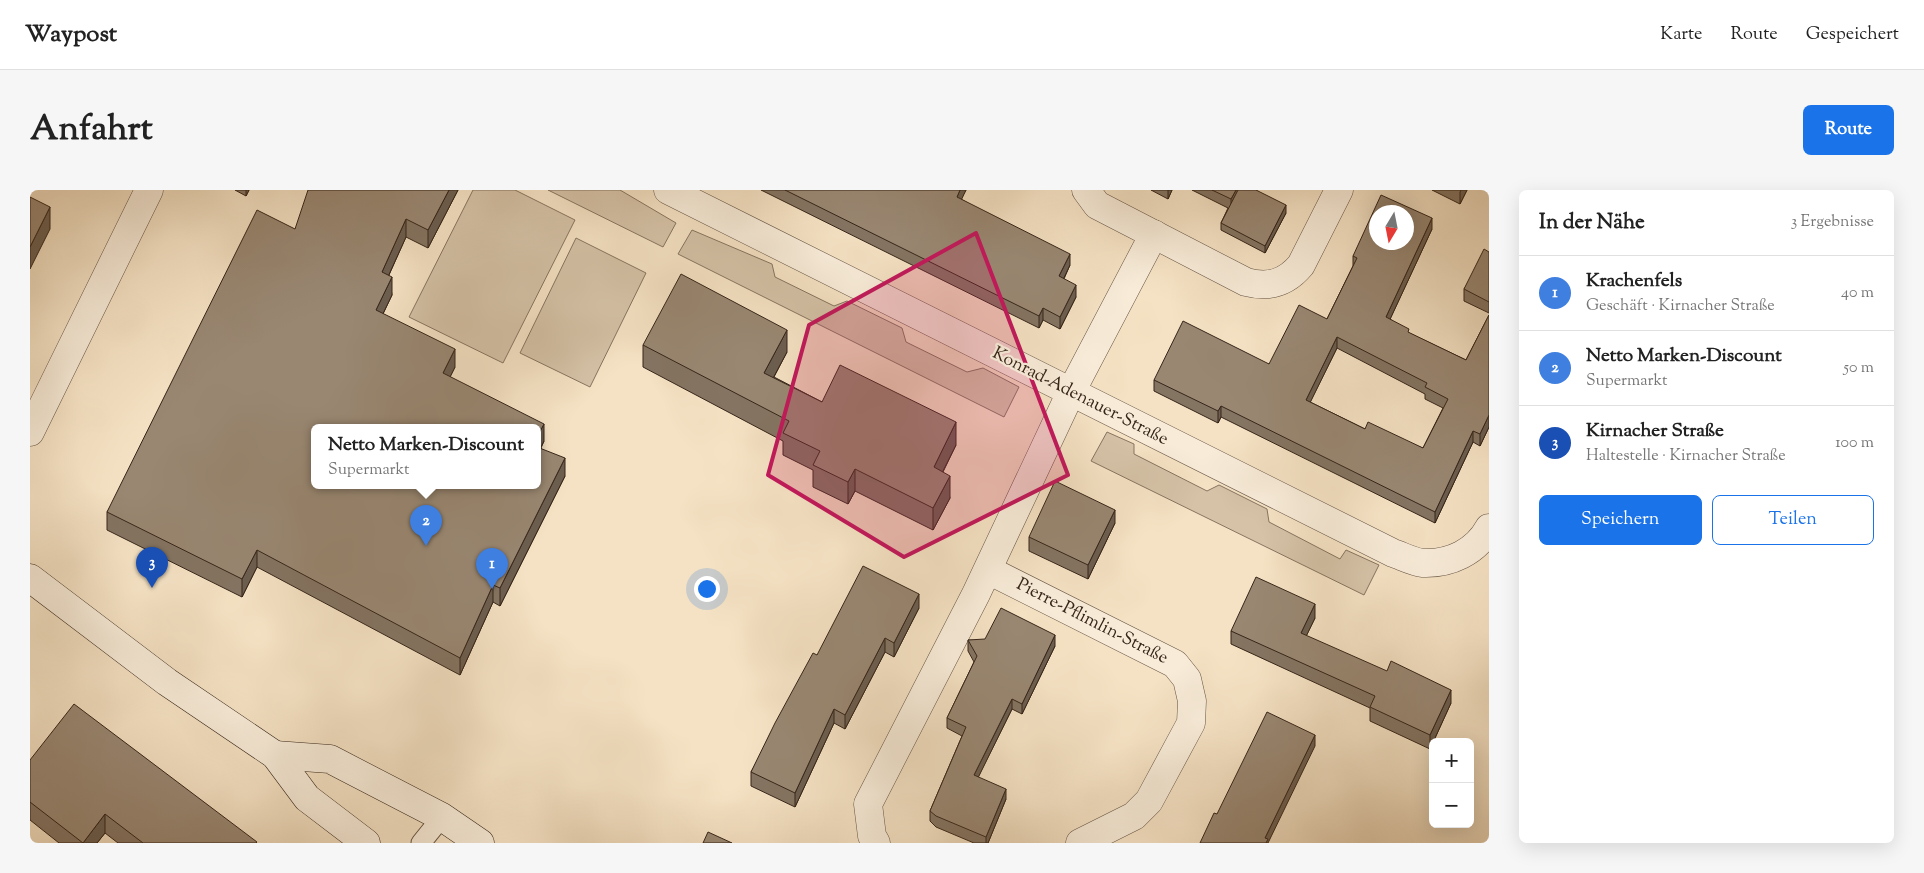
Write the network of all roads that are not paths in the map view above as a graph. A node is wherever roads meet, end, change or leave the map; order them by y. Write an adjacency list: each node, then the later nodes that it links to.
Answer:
1 (149, 190): 7 (street)
2 (668, 190): 6 (street, Konrad-Adenauer-Straße)
3 (1086, 190): 5 (street)
4 (1339, 190): 5 (street)
5 (1154, 234): 6 (street)
6 (1071, 392): 8 (street, Konrad-Adenauer-Straße); 9 (street)
7 (30, 432)
8 (1489, 528)
9 (988, 570): 16 (street); 17 (street, Pierre-Pflimlin-Straße)
10 (30, 578): 11 (street)
11 (275, 755): 12 (street); 13 (street)
12 (442, 817): 14 (lane); 15 (street)
13 (366, 843)
14 (420, 843)
15 (480, 843)
16 (876, 843)
17 (1080, 843)

